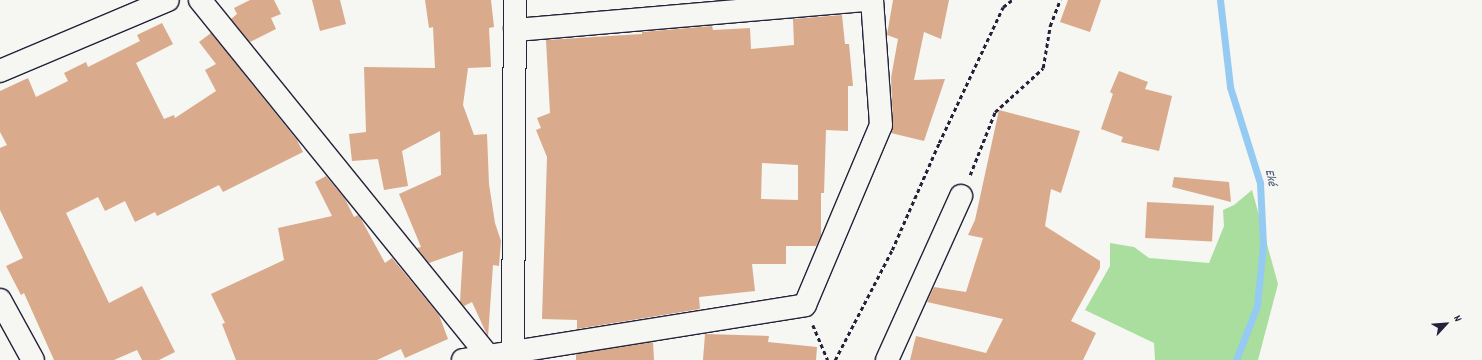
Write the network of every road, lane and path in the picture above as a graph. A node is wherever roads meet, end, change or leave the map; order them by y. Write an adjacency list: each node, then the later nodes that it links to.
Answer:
1 (168, 0): 9 (street)
2 (200, 0): 13 (street)
3 (515, 0): 8 (street)
4 (866, 0): 8 (street)
5 (872, 0): 11 (street)
6 (1012, 0): 18 (path)
7 (1060, 0): 10 (path)
8 (515, 30): 14 (street)
9 (0, 71)
10 (961, 196): 19 (street)
11 (805, 305): 14 (street); 17 (path)
12 (2, 306): 15 (street)
13 (488, 356): 14 (street); 16 (street)
14 (513, 356)
15 (33, 360)
16 (463, 360)
17 (828, 360)
18 (835, 360)
19 (887, 360)

